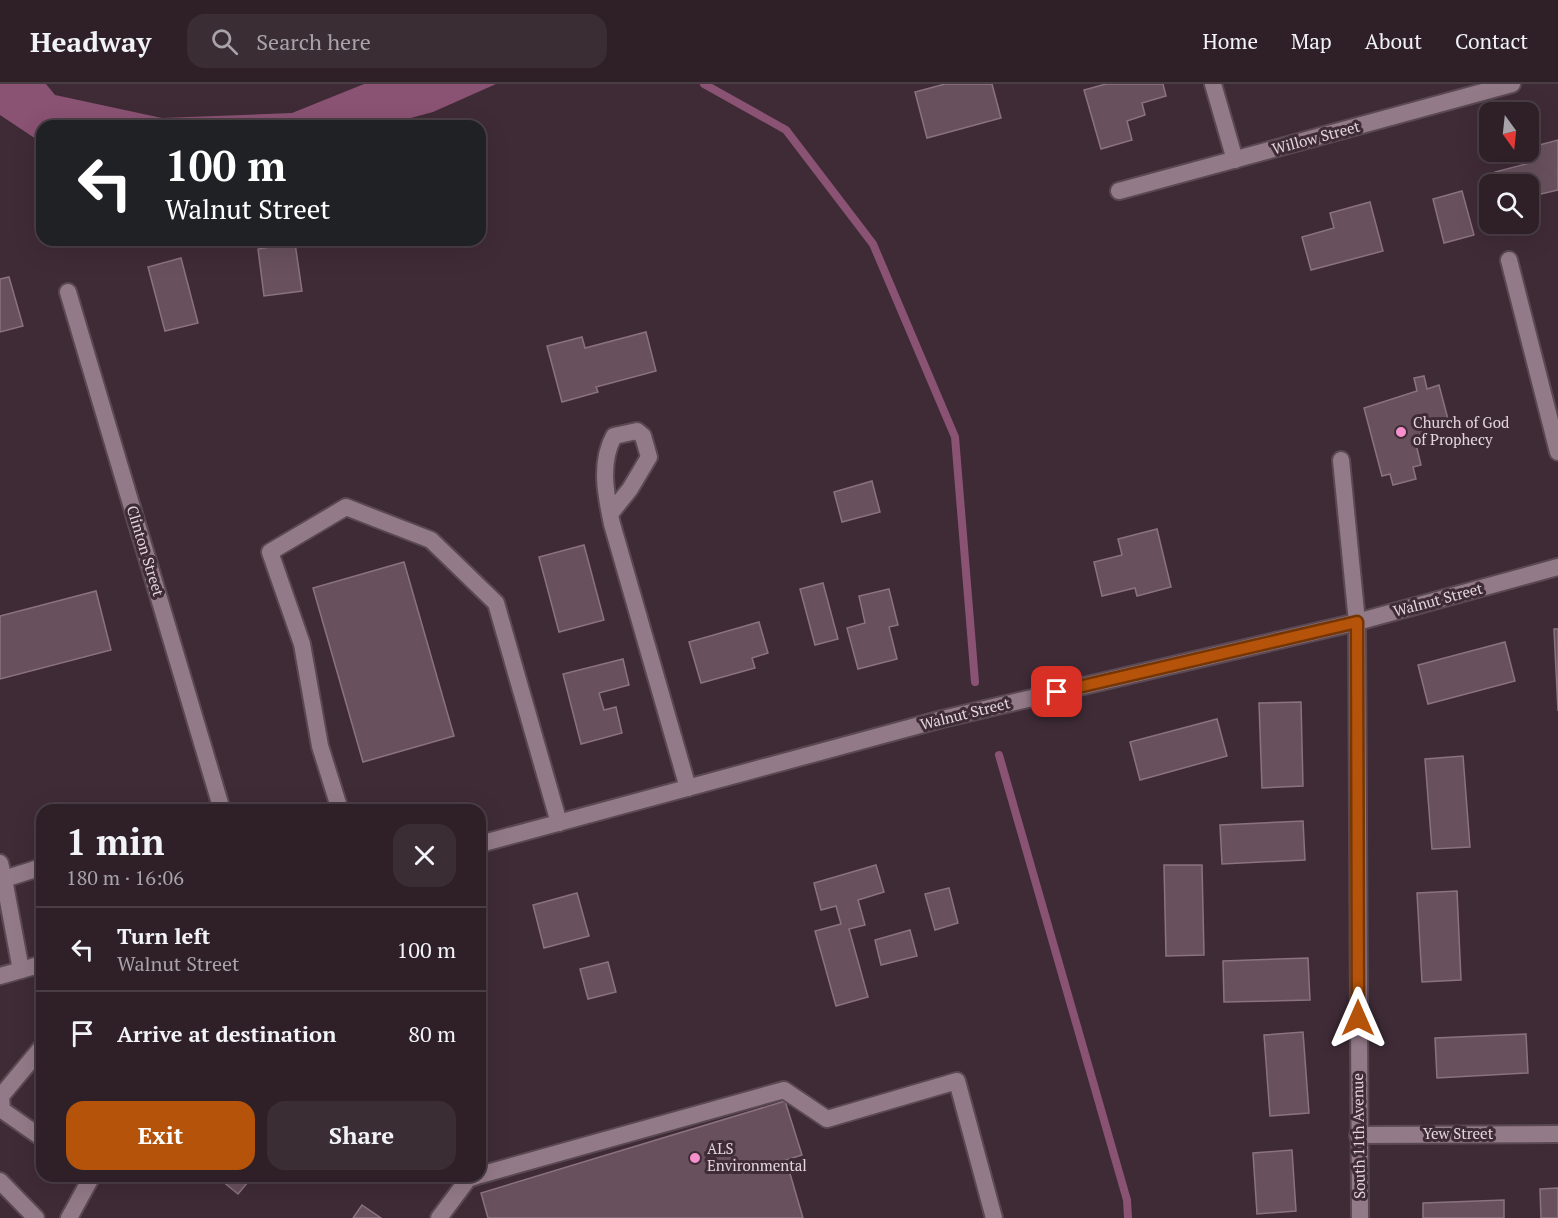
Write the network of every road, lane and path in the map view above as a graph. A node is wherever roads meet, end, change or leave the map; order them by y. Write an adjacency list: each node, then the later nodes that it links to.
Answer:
1 (1213, 84): 3 (street)
2 (1512, 84): 3 (street, Willow Street)
3 (1235, 160): 4 (street, Willow Street)
4 (1119, 191)
5 (1509, 260): 7 (street)
6 (68, 292): 13 (street, Clinton Street)
7 (1558, 452)
8 (1341, 460): 11 (street, South 11th Avenue)
9 (610, 514): 12 (street)
10 (1558, 567): 11 (street, Walnut Street)
11 (1357, 622): 12 (street, Walnut Street); 25 (street, South 11th Avenue)
12 (688, 788): 15 (street, Walnut Street)
13 (220, 804)
14 (338, 804): 15 (street)
15 (559, 823): 16 (street, Walnut Street)
16 (486, 842)
17 (36, 868): 18 (street)
18 (2, 871): 20 (street)
19 (36, 966): 20 (street)
20 (21, 970): 21 (street)
21 (0, 976)
22 (36, 1054): 23 (street)
23 (36, 1134)
24 (1558, 1134): 25 (street, Yew Street)
25 (1358, 1135): 36 (street, South 11th Avenue)
26 (486, 1174): 35 (street)
27 (0, 1181): 31 (street)
28 (89, 1182): 32 (street)
29 (466, 1182): 30 (street)
30 (452, 1201): 33 (street); 34 (street)
31 (36, 1218)
32 (69, 1218)
33 (439, 1218)
34 (456, 1218)
35 (994, 1218)
36 (1360, 1218)

